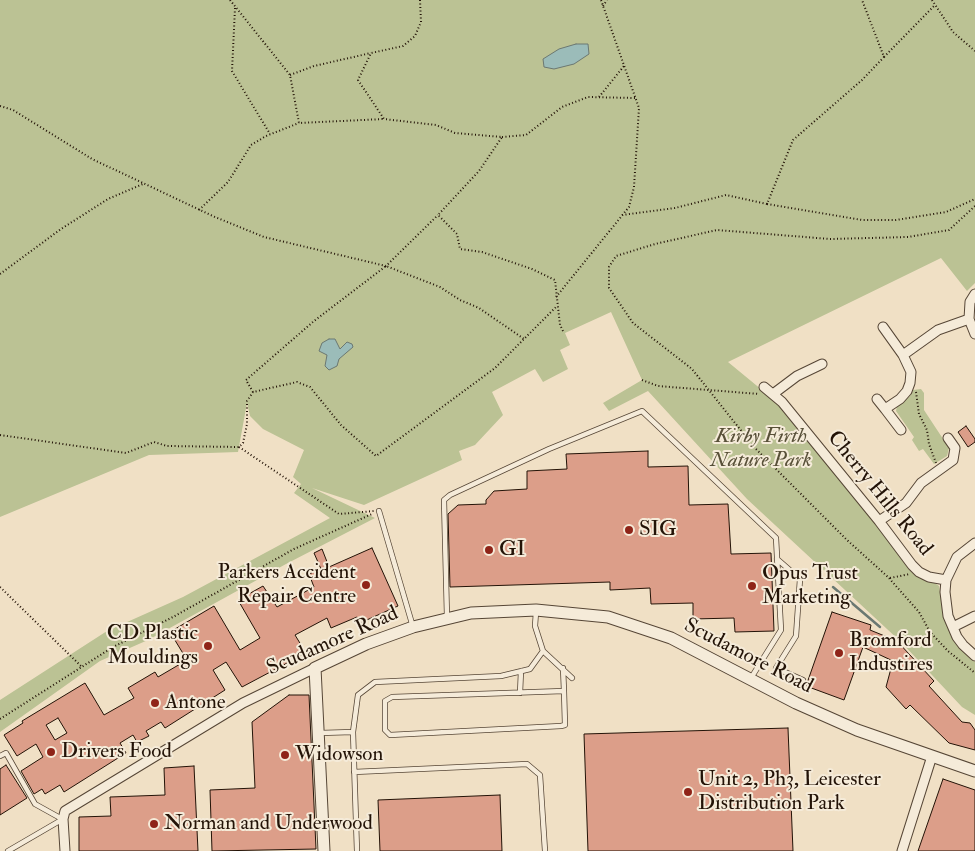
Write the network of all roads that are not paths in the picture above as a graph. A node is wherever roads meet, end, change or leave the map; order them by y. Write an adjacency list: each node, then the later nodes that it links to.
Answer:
1 (975, 294): 2 (street)
2 (969, 319): 4 (street); 5 (street)
3 (882, 327): 5 (street)
4 (975, 334)
5 (903, 355): 8 (street)
6 (822, 364): 12 (street, Cherry Hills Road)
7 (877, 399): 8 (street)
8 (885, 409): 9 (street)
9 (901, 430)
10 (948, 438): 12 (street)
11 (379, 511): 19 (lane)
12 (879, 521): 15 (street, Cherry Hills Road)
13 (975, 543): 15 (street)
14 (777, 559): 18 (lane); 27 (lane); 28 (lane)
15 (946, 580): 20 (street)
16 (536, 610): 18 (street, Scudamore Road); 21 (lane); 27 (street, Scudamore Road)
17 (975, 616): 20 (street)
18 (448, 618): 19 (street, Scudamore Road)
19 (413, 627): 23 (street, Scudamore Road)
20 (952, 627): 22 (street)
21 (543, 650): 24 (lane); 25 (lane)
22 (975, 656)
23 (315, 668): 32 (street); 37 (street, Scudamore Road)
24 (563, 668): 26 (lane); 29 (lane)
25 (521, 671): 30 (lane); 31 (lane)
26 (572, 678)
27 (750, 679): 34 (street, Scudamore Road)
28 (803, 680)
29 (564, 691): 30 (lane); 30 (lane)
30 (520, 693)
31 (353, 732): 32 (lane); 36 (lane)
32 (318, 733): 40 (street)
33 (0, 756): 37 (lane)
34 (932, 756): 35 (street, Scudamore Road); 43 (street)
35 (975, 771)
36 (354, 772): 41 (lane); 42 (lane)
37 (64, 815): 38 (lane); 39 (street)
38 (8, 851)
39 (65, 851)
40 (324, 851)
41 (357, 851)
42 (545, 851)
43 (902, 851)

